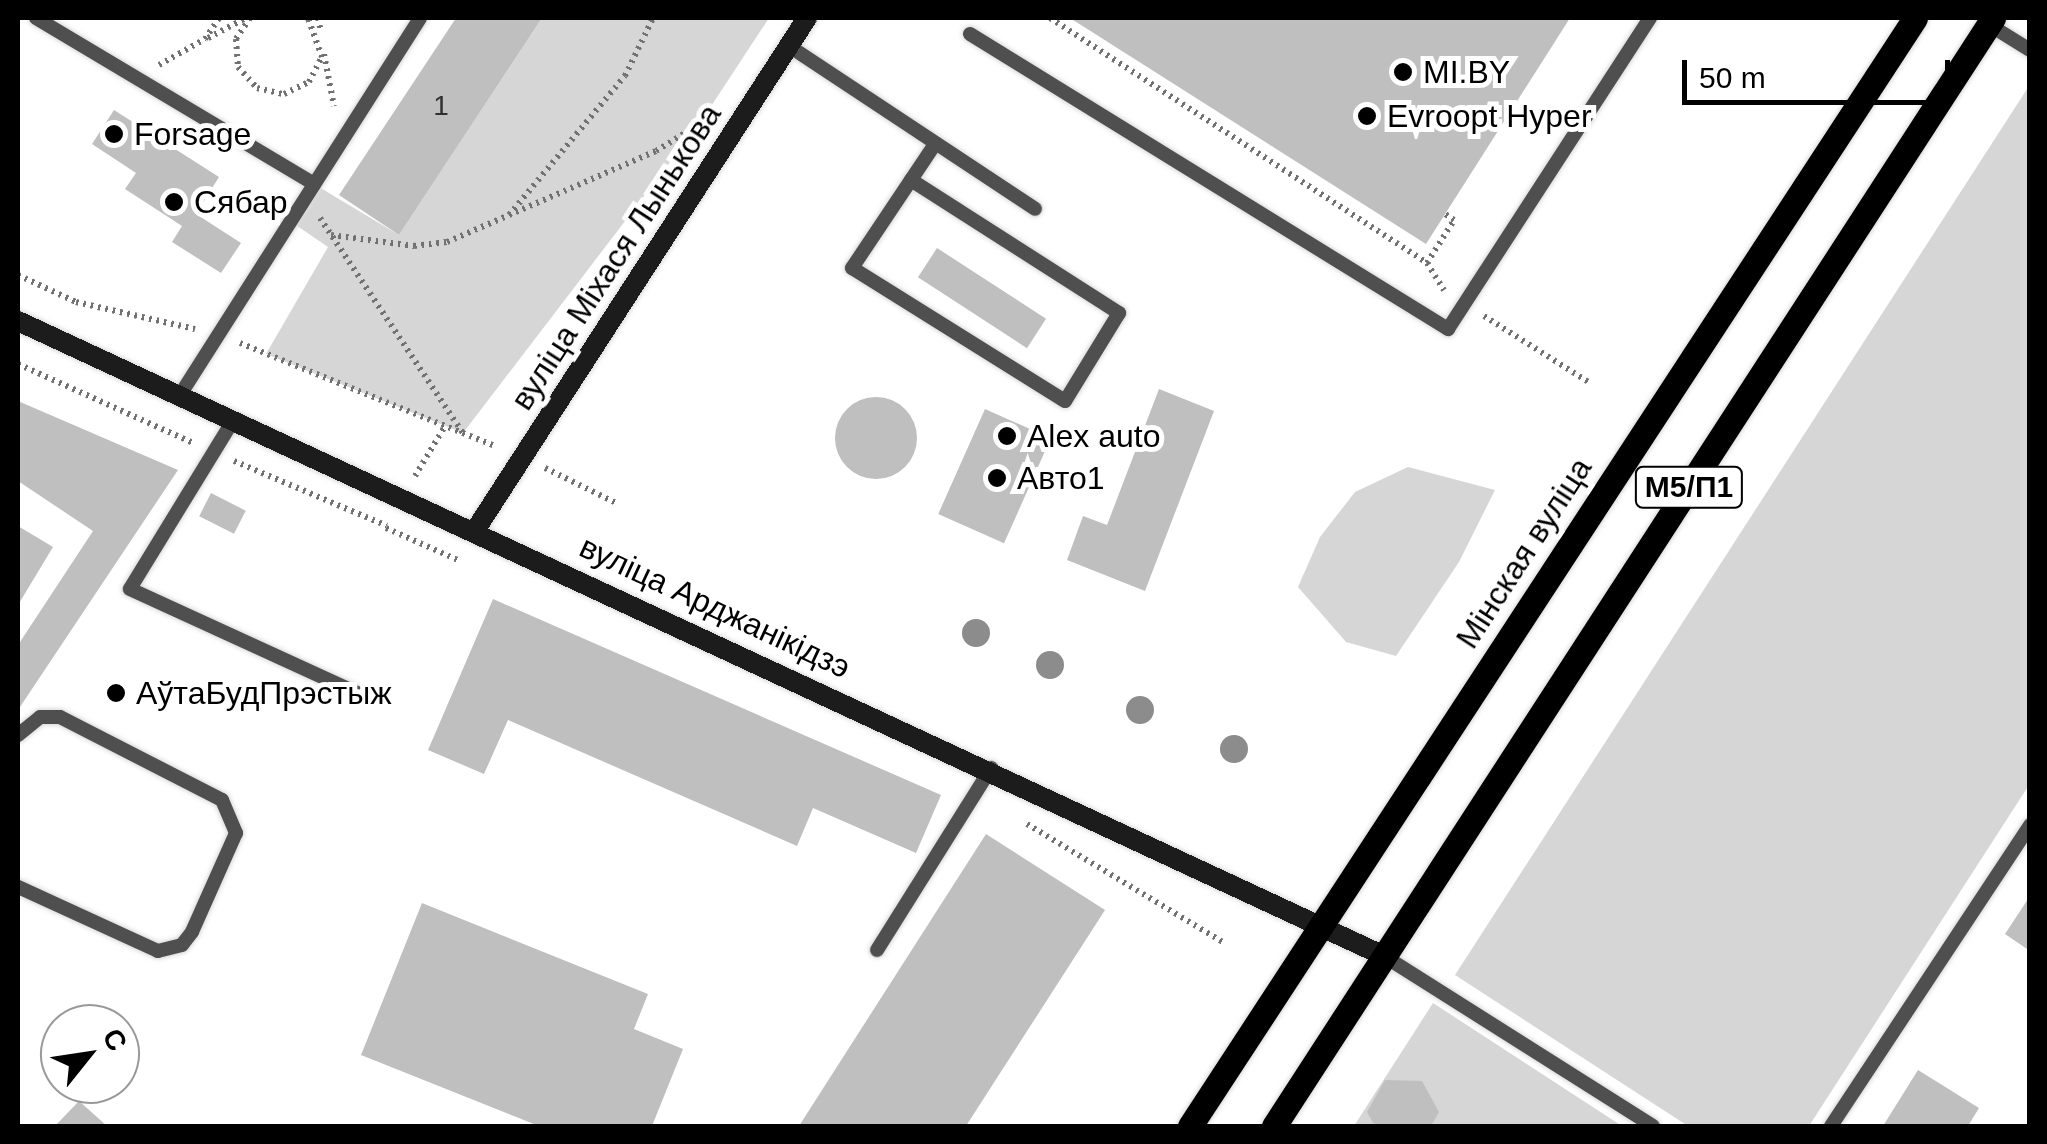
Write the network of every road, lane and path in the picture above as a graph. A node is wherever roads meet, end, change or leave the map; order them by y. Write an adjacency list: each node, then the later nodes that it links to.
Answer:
1 (36, 18): 18 (lane)
2 (219, 18): 14 (path)
3 (248, 18): 14 (path); 15 (path)
4 (308, 18): 15 (path)
5 (318, 18): 15 (path)
6 (420, 18): 20 (lane)
7 (654, 18): 26 (path)
8 (807, 18): 16 (main road, вуліца Міхася Лынькова)
9 (1050, 18): 28 (path)
10 (1650, 18): 30 (lane)
11 (1916, 18): 48 (main road, Мінская вуліца / М5/П1)
12 (1990, 21): 17 (lane); 51 (main road, М5/П1)
13 (970, 34): 30 (lane)
14 (205, 39): 18 (path)
15 (322, 42): 20 (path)
16 (788, 46): 21 (lane); 37 (main road, вуліца Міхася Лынькова)
17 (2030, 50)
18 (137, 78): 23 (lane)
19 (715, 115): 26 (path)
20 (341, 142): 23 (lane)
21 (935, 144): 22 (lane); 24 (lane)
22 (911, 180): 22 (lane)
23 (310, 190): 27 (path); 32 (lane)
24 (1035, 209)
25 (1446, 214): 28 (path)
26 (508, 216): 27 (path)
27 (331, 235): 36 (path)
28 (1427, 262): 30 (path)
29 (18, 275): 32 (path)
30 (1464, 303): 33 (path)
31 (18, 320): 34 (main road, вуліца Арджанікідзэ)
32 (218, 334): 34 (lane); 36 (path)
33 (1590, 384)
34 (180, 394): 35 (main road, вуліца Арджанікідзэ)
35 (234, 419): 40 (main road, вуліца Арджанікідзэ); 42 (lane)
36 (463, 433): 37 (path)
37 (522, 457): 38 (path); 40 (main road, вуліца Міхася Лынькова)
38 (616, 504)
39 (386, 528): 41 (path)
40 (476, 530): 44 (main road, вуліца Арджанікідзэ)
41 (475, 568)
42 (364, 696)
43 (18, 734): 47 (lane)
44 (990, 768): 45 (lane); 48 (main road, вуліца Арджанікідзэ)
45 (975, 793): 49 (path); 50 (lane)
46 (2030, 825): 55 (lane)
47 (18, 887)
48 (1322, 923): 51 (main road, вуліца Арджанікідзэ); 52 (main road, Мінская вуліца / М5/П1)
49 (1224, 943)
50 (877, 950)
51 (1384, 956): 53 (main road, М5/П1); 54 (lane)
52 (1190, 1126)
53 (1274, 1126)
54 (1653, 1126)
55 (1831, 1126)

